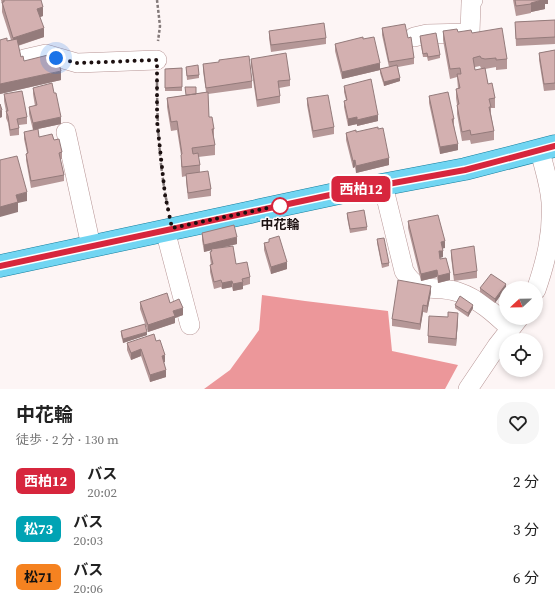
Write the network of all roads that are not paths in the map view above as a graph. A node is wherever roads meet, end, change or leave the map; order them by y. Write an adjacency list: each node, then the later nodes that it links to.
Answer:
1 (473, 0): 2 (street)
2 (414, 37)
3 (24, 59): 4 (street)
4 (157, 60)
5 (66, 132): 9 (street)
6 (547, 149): 7 (main road); 11 (street)
7 (383, 185): 8 (main road); 12 (street)
8 (169, 229): 9 (main road); 13 (street)
9 (90, 246): 10 (main road)
10 (0, 266)
11 (539, 281)
12 (499, 313)
13 (190, 325)
14 (513, 325): 15 (street)
15 (468, 389)

